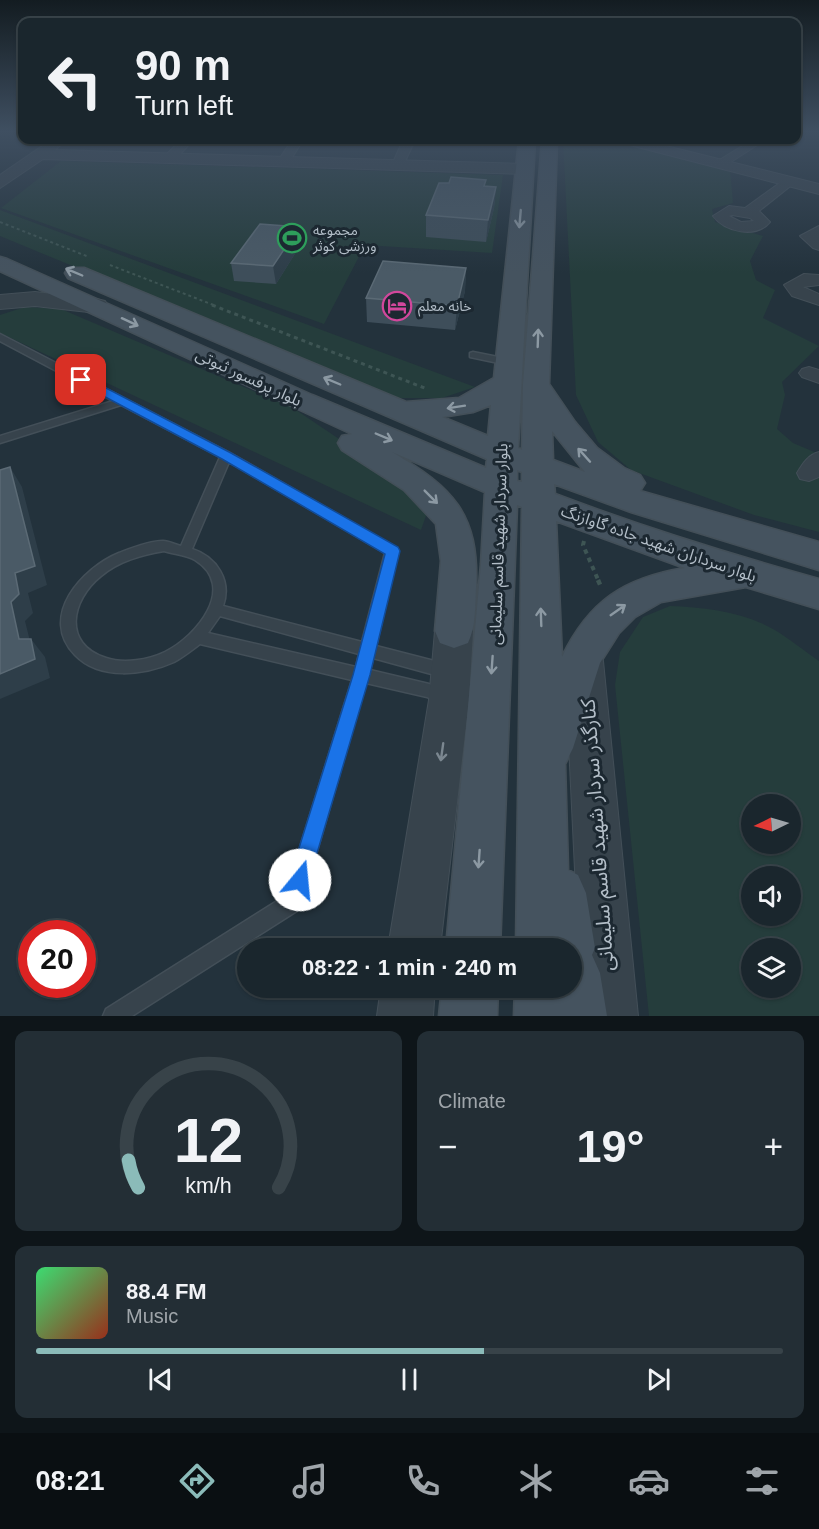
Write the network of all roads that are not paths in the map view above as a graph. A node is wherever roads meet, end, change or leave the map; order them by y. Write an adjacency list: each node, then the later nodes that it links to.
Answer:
1 (525, 178): 16 (main road, بلوار سردار شهید قاسم سلیمانی, one-way to 16)
2 (545, 178): 16 (main road, بلوار سردار شهید قاسم سلیمانی, one-way to 2)
3 (778, 178): 4 (street)
4 (788, 181): 5 (street); 6 (street)
5 (819, 189)
6 (749, 212)
7 (819, 231): 8 (street)
8 (819, 245)
9 (2, 256): 12 (street); 13 (main road, بلوار پرفسور ثبوتی); 18 (main road, بلوار پرفسور ثبوتی, one-way to 9)
10 (819, 280): 11 (street)
11 (819, 300)
12 (0, 302): 13 (street)
13 (97, 306): 19 (main road, بلوار پرفسور ثبوتی, one-way to 19)
14 (0, 337): 17 (lane)
15 (473, 355): 16 (lane)
16 (517, 376): 18 (main road, one-way to 18); 22 (main road, بلوار سردار شهید قاسم سلیمانی); 23 (main road, بلوار سردار شهید قاسم سلیمانی); 26 (main road, one-way to 16)
17 (122, 401): 20 (lane); 21 (lane)
18 (399, 409): 23 (main road, بلوار پرفسور ثبوتی)
19 (320, 410): 23 (main road, بلوار پرفسور ثبوتی, one-way to 23); 30 (main road, one-way to 30)
20 (0, 440)
21 (226, 456): 25 (lane); 32 (lane)
22 (536, 466): 23 (main road, بلوار سرداران شهید جاده گاوازنگ); 24 (main road, بلوار سردار شهید قاسم سلیمانی); 26 (main road, بلوار سرداران شهید جاده گاوازنگ)
23 (501, 469): 24 (main road, بلوار سرداران شهید جاده گاوازنگ); 38 (main road, بلوار سردار شهید قاسم سلیمانی, one-way to 38)
24 (538, 501): 26 (main road, بلوار سرداران شهید جاده گاوازنگ); 36 (main road, بلوار سردار شهید قاسم سلیمانی, one-way to 24)
25 (186, 549): 29 (lane); 31 (lane)
26 (746, 555): 27 (main road, بلوار سرداران شهید جاده گاوازنگ); 28 (main road, بلوار سرداران شهید جاده گاوازنگ); 33 (main road, one-way to 26)
27 (819, 556)
28 (813, 596)
29 (217, 610): 31 (lane); 32 (lane)
30 (454, 631): 35 (street)
31 (198, 637): 34 (lane)
32 (366, 650): 34 (lane); 35 (lane)
33 (583, 655): 36 (main road); 48 (street, کنارگذر سردار شهید قاسم سلیمانی)
34 (361, 675): 35 (lane); 44 (lane)
35 (451, 687): 37 (street, one-way to 37)
36 (542, 775): 39 (main road, بلوار سردار شهید قاسم سلیمانی); 40 (main road)
37 (415, 938)
38 (474, 938)
39 (543, 938)
40 (566, 938)
41 (469, 998): 45 (main road)
42 (543, 998): 46 (main road)
43 (575, 998): 47 (main road)
44 (113, 1016)
45 (468, 1016)
46 (543, 1016)
47 (578, 1016)
48 (610, 1016)

